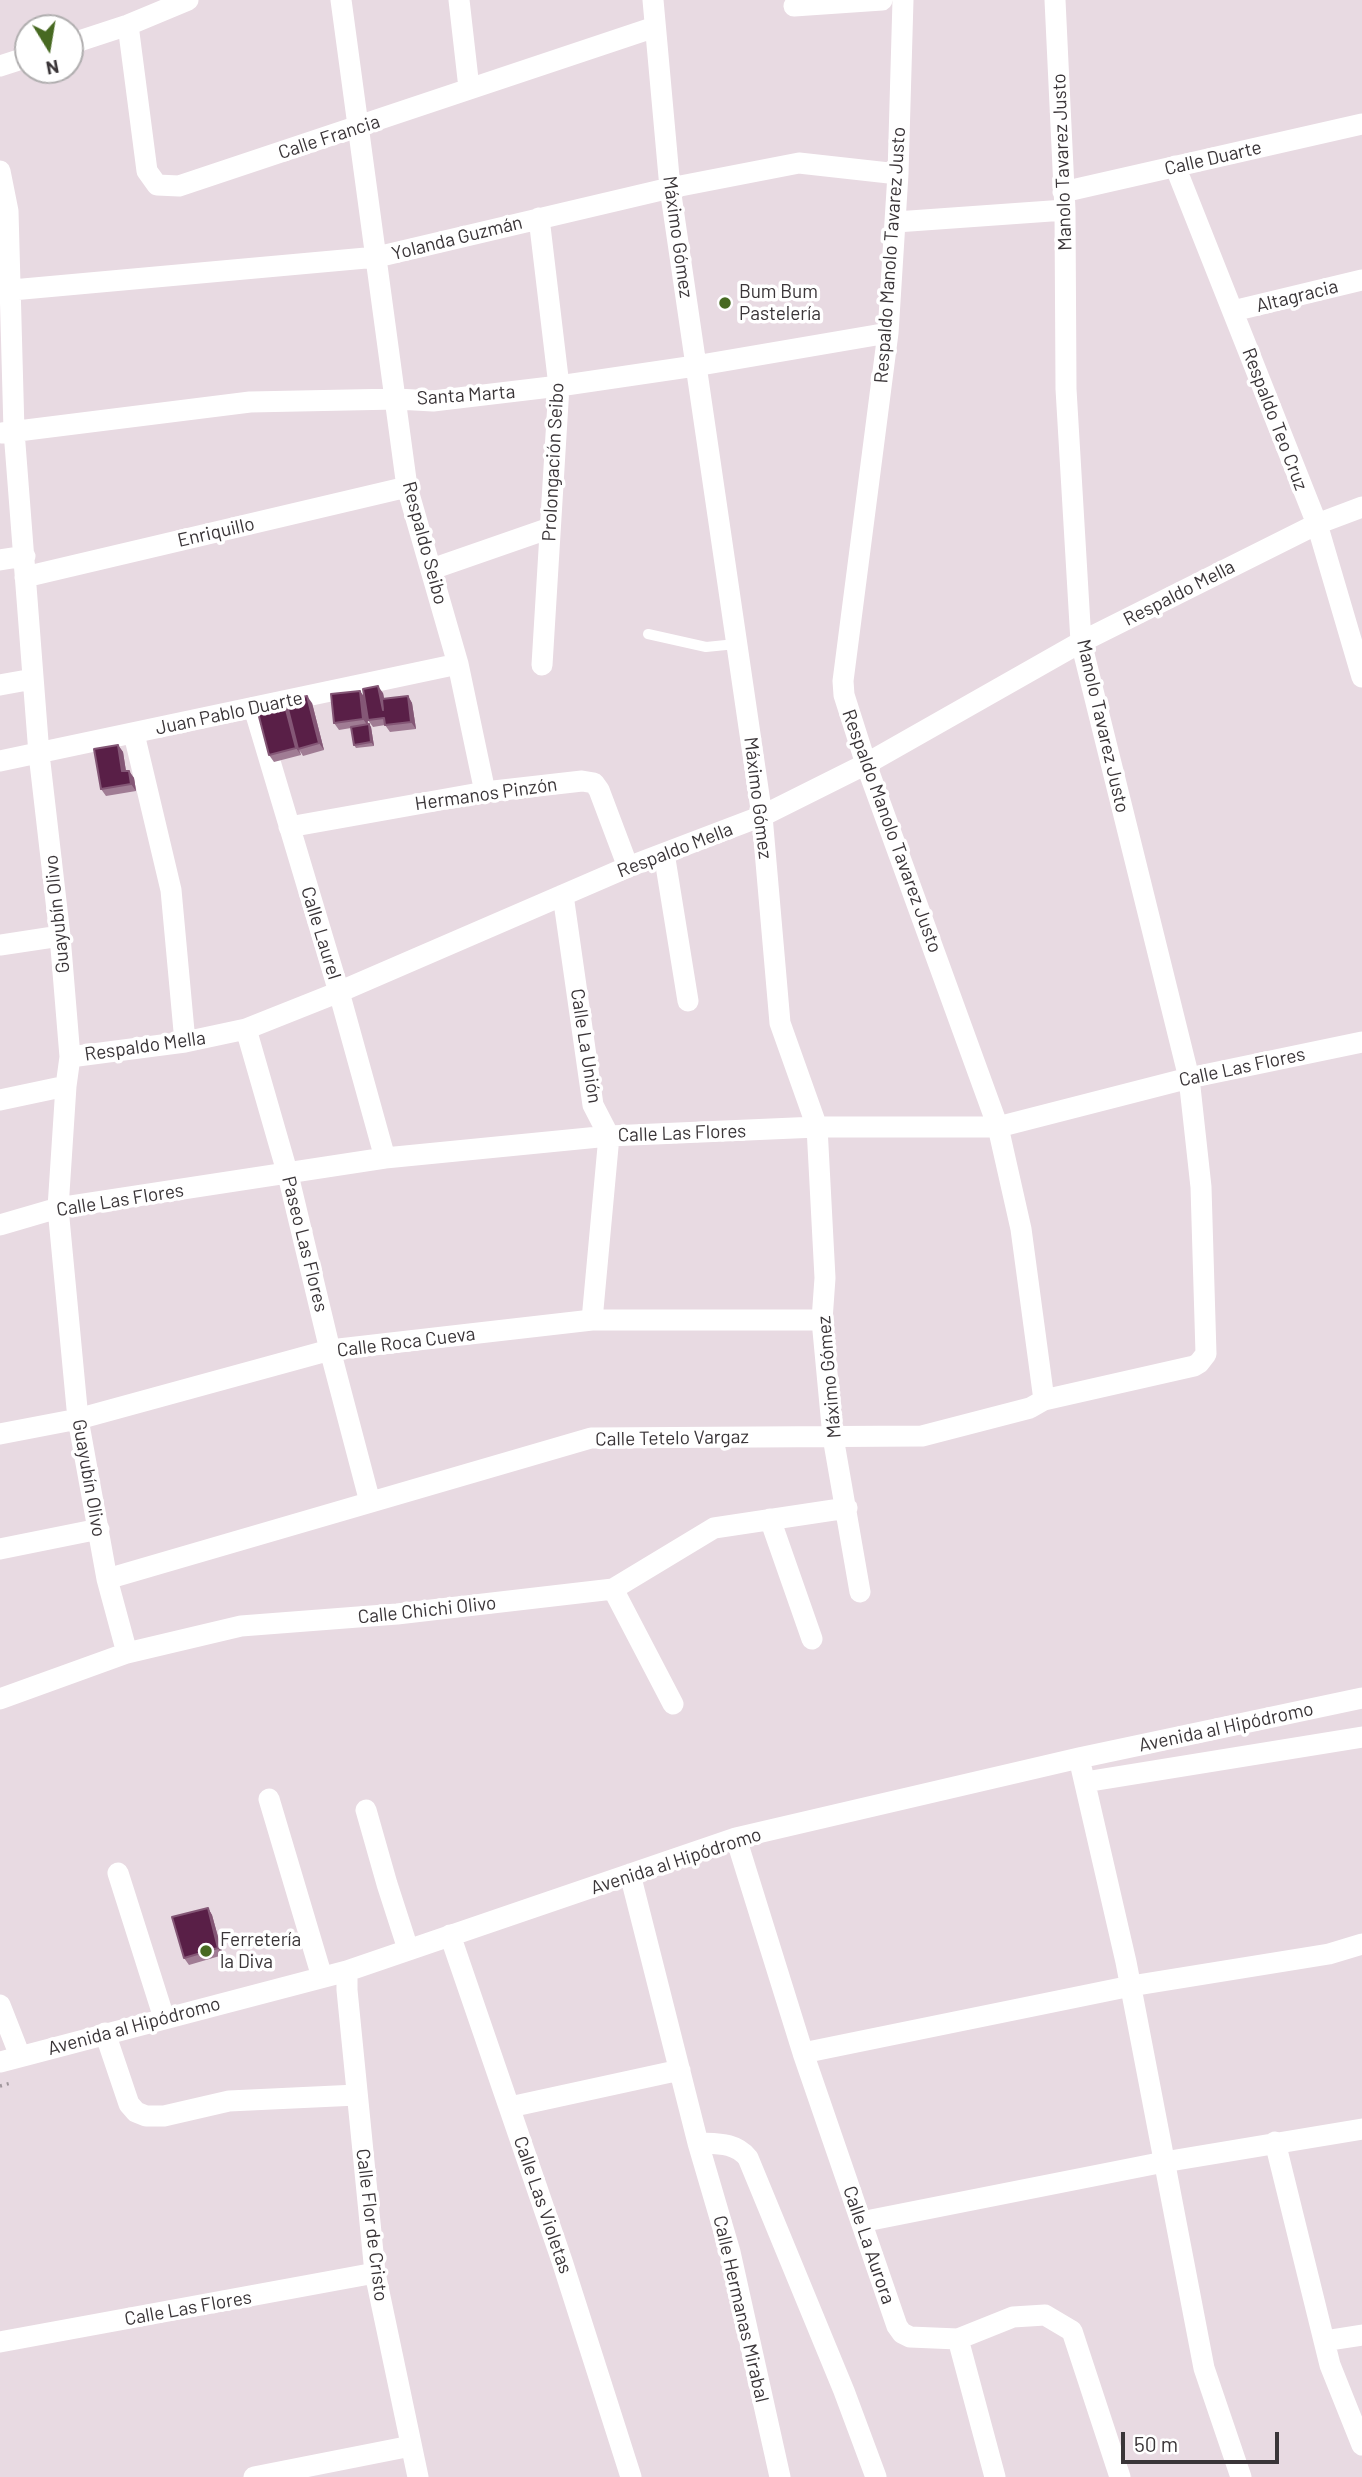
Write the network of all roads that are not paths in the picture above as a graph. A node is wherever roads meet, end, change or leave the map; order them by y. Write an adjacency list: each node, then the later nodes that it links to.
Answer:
1 (188, 0): 9 (street)
2 (341, 0): 14 (street, Respaldo Seibo)
3 (459, 0): 12 (street)
4 (653, 0): 10 (street, Máximo Gómez)
5 (882, 0): 8 (street)
6 (903, 0): 17 (street, Respaldo Manolo Tavarez Justo)
7 (1055, 0): 19 (street, Manolo Tavarez Justo)
8 (794, 6)
9 (128, 25): 11 (street); 14 (street, Calle Francia)
10 (655, 27): 12 (street, Calle Francia); 18 (street, Máximo Gómez)
11 (84, 39)
12 (469, 88): 14 (street, Calle Francia)
13 (1362, 124): 15 (street, Calle Duarte)
14 (359, 127): 22 (street, Respaldo Seibo)
15 (1175, 166): 19 (street, Calle Duarte); 25 (street, Respaldo Teo Cruz)
16 (0, 171): 24 (street, Guayubín Olivo)
17 (898, 174): 18 (street, Yolanda Guzmán); 21 (street, Respaldo Manolo Tavarez Justo)
18 (670, 188): 20 (street, Yolanda Guzmán); 27 (street, Máximo Gómez)
19 (1064, 201): 21 (street, Calle Duarte); 39 (street, Manolo Tavarez Justo)
20 (539, 218): 22 (street, Yolanda Guzmán); 28 (street, Prolongación Seibo)
21 (895, 222): 26 (street, Respaldo Manolo Tavarez Justo)
22 (377, 257): 24 (street, Yolanda Guzmán); 29 (street, Respaldo Seibo)
23 (1362, 280): 25 (street, Altagracia)
24 (12, 290): 30 (street, Guayubín Olivo)
25 (1233, 311): 33 (street, Respaldo Teo Cruz)
26 (888, 333): 27 (street, Santa Marta); 50 (street, Respaldo Manolo Tavarez Justo)
27 (695, 366): 28 (street, Santa Marta); 40 (street, Máximo Gómez)
28 (559, 386): 29 (street, Santa Marta); 34 (street, Prolongación Seibo)
29 (397, 399): 30 (street, Santa Marta); 31 (street, Respaldo Seibo)
30 (7, 432): 36 (street, Guayubín Olivo)
31 (407, 487): 36 (street, Enriquillo); 37 (street, Respaldo Seibo)
32 (1362, 507): 33 (street, Respaldo Mella)
33 (1317, 524): 39 (street, Respaldo Mella); 43 (street, Respaldo Teo Cruz)
34 (550, 528): 37 (street); 42 (street, Prolongación Seibo)
35 (0, 561): 36 (street, Enriquillo)
36 (25, 567): 44 (street, Guayubín Olivo)
37 (432, 569): 41 (street, Respaldo Seibo)
38 (648, 634): 40 (lane)
39 (1081, 642): 50 (street, Respaldo Mella); 65 (street, Manolo Tavarez Justo)
40 (736, 645): 52 (street, Máximo Gómez)
41 (458, 664): 46 (street, Juan Pablo Duarte); 51 (street, Respaldo Seibo)
42 (542, 665)
43 (1362, 677)
44 (33, 679): 45 (street); 48 (street, Guayubín Olivo)
45 (0, 685)
46 (254, 708): 47 (street, Juan Pablo Duarte); 53 (street, Calle Laurel)
47 (134, 734): 48 (street, Juan Pablo Duarte); 62 (street)
48 (39, 754): 49 (street, Juan Pablo Duarte); 57 (street, Guayubín Olivo)
49 (0, 761)
50 (866, 764): 52 (street, Respaldo Mella); 68 (street, Respaldo Manolo Tavarez Justo)
51 (485, 792): 53 (street, Hermanos Pinzón); 55 (street, Hermanos Pinzón)
52 (762, 816): 54 (street, Respaldo Mella); 69 (street, Máximo Gómez)
53 (289, 827): 59 (street, Calle Laurel)
54 (664, 853): 55 (street, Respaldo Mella); 60 (street)
55 (628, 867): 56 (street, Respaldo Mella)
56 (563, 895): 59 (street, Respaldo Mella); 70 (street, Calle La Unión)
57 (60, 936): 58 (street); 64 (street, Guayubín Olivo)
58 (0, 945)
59 (339, 992): 61 (street, Respaldo Mella); 71 (street, Calle Laurel)
60 (688, 1001)
61 (246, 1029): 62 (street, Respaldo Mella); 72 (street, Paseo Las Flores)
62 (185, 1042): 64 (street, Respaldo Mella)
63 (1362, 1042): 65 (street, Calle Las Flores)
64 (70, 1057): 66 (street, Guayubín Olivo)
65 (1189, 1078): 68 (street, Calle Las Flores); 78 (street, Manolo Tavarez Justo)
66 (65, 1086): 67 (street); 73 (street, Guayubín Olivo)
67 (0, 1100)
68 (998, 1127): 69 (street, Calle Las Flores); 79 (street, Respaldo Manolo Tavarez Justo)
69 (817, 1128): 70 (street, Calle Las Flores); 76 (street, Máximo Gómez)
70 (609, 1136): 71 (street, Calle Las Flores); 75 (street)
71 (385, 1158): 72 (street, Calle Las Flores)
72 (288, 1175): 73 (street, Calle Las Flores); 77 (street, Paseo Las Flores)
73 (58, 1208): 74 (street, Calle Las Flores); 80 (street, Guayubín Olivo)
74 (0, 1225)
75 (592, 1320): 76 (street, Calle Roca Cueva); 77 (street, Calle Roca Cueva)
76 (822, 1320): 82 (street, Máximo Gómez)
77 (330, 1350): 80 (street, Calle Roca Cueva); 83 (street, Paseo Las Flores)
78 (1203, 1359): 79 (street, Calle Tetelo Vargaz)
79 (1044, 1400): 82 (street, Calle Tetelo Vargaz)
80 (78, 1419): 81 (street, Calle Roca Cueva); 86 (street, Guayubín Olivo)
81 (0, 1434)
82 (833, 1437): 83 (street, Calle Tetelo Vargaz); 84 (street, Máximo Gómez)
83 (370, 1502): 88 (street, Calle Tetelo Vargaz)
84 (847, 1508): 85 (street, Calle Chichi Olivo); 90 (street, Máximo Gómez)
85 (769, 1519): 89 (street, Calle Chichi Olivo); 91 (street)
86 (99, 1529): 87 (street); 88 (street, Guayubín Olivo)
87 (0, 1549)
88 (107, 1579): 92 (street, Guayubín Olivo)
89 (613, 1589): 92 (street, Calle Chichi Olivo); 95 (street)
90 (860, 1592)
91 (812, 1639)
92 (127, 1653): 94 (street, Calle Chichi Olivo)
93 (1362, 1698): 97 (street, Avenida al Hipódromo)
94 (0, 1699)
95 (673, 1704)
96 (1362, 1737): 98 (street)
97 (1079, 1758): 98 (street); 101 (street, Avenida al Hipódromo)
98 (1085, 1782): 109 (street)
99 (269, 1799): 108 (street)
100 (366, 1810): 106 (street)
101 (736, 1838): 103 (street, Avenida al Hipódromo); 113 (street, Calle La Aurora)
102 (118, 1873): 111 (street)
103 (630, 1874): 104 (street, Avenida al Hipódromo); 115 (street, Calle Hermanas Mirabal)
104 (450, 1935): 106 (street, Avenida al Hipódromo); 117 (street, Calle Las Violetas)
105 (1362, 1944): 109 (street)
106 (408, 1949): 107 (street, Avenida al Hipódromo)
107 (347, 1971): 108 (street, Avenida al Hipódromo); 116 (street, Calle Flor de Cristo)
108 (323, 1977): 111 (street, Avenida al Hipódromo)
109 (1131, 1986): 113 (street); 121 (street)
110 (0, 2005): 114 (street)
111 (164, 2018): 112 (street, Avenida al Hipódromo)
112 (105, 2033): 114 (street, Avenida al Hipódromo); 116 (street)
113 (803, 2053): 122 (street, Calle La Aurora)
114 (10, 2059)
115 (680, 2070): 117 (street); 120 (street, Calle Hermanas Mirabal)
116 (357, 2095): 123 (street, Calle Flor de Cristo)
117 (510, 2107): 132 (street, Calle Las Violetas)
118 (1362, 2129): 119 (street)
119 (1275, 2142): 121 (street); 126 (street)
120 (698, 2143): 133 (street, Calle Hermanas Mirabal); 134 (street)
121 (1164, 2162): 122 (street); 137 (street)
122 (861, 2221): 125 (street, Calle La Aurora)
123 (375, 2273): 127 (street, Calle Las Flores); 129 (street, Calle Flor de Cristo)
124 (1362, 2335): 126 (street)
125 (958, 2339): 135 (street); 136 (street, Calle La Aurora)
126 (1324, 2342): 128 (street)
127 (0, 2343)
128 (1362, 2443)
129 (411, 2446): 130 (street); 131 (street, Calle Flor de Cristo)
130 (254, 2477)
131 (418, 2477)
132 (631, 2477)
133 (780, 2477)
134 (876, 2477)
135 (995, 2477)
136 (1121, 2477)
137 (1241, 2477)

